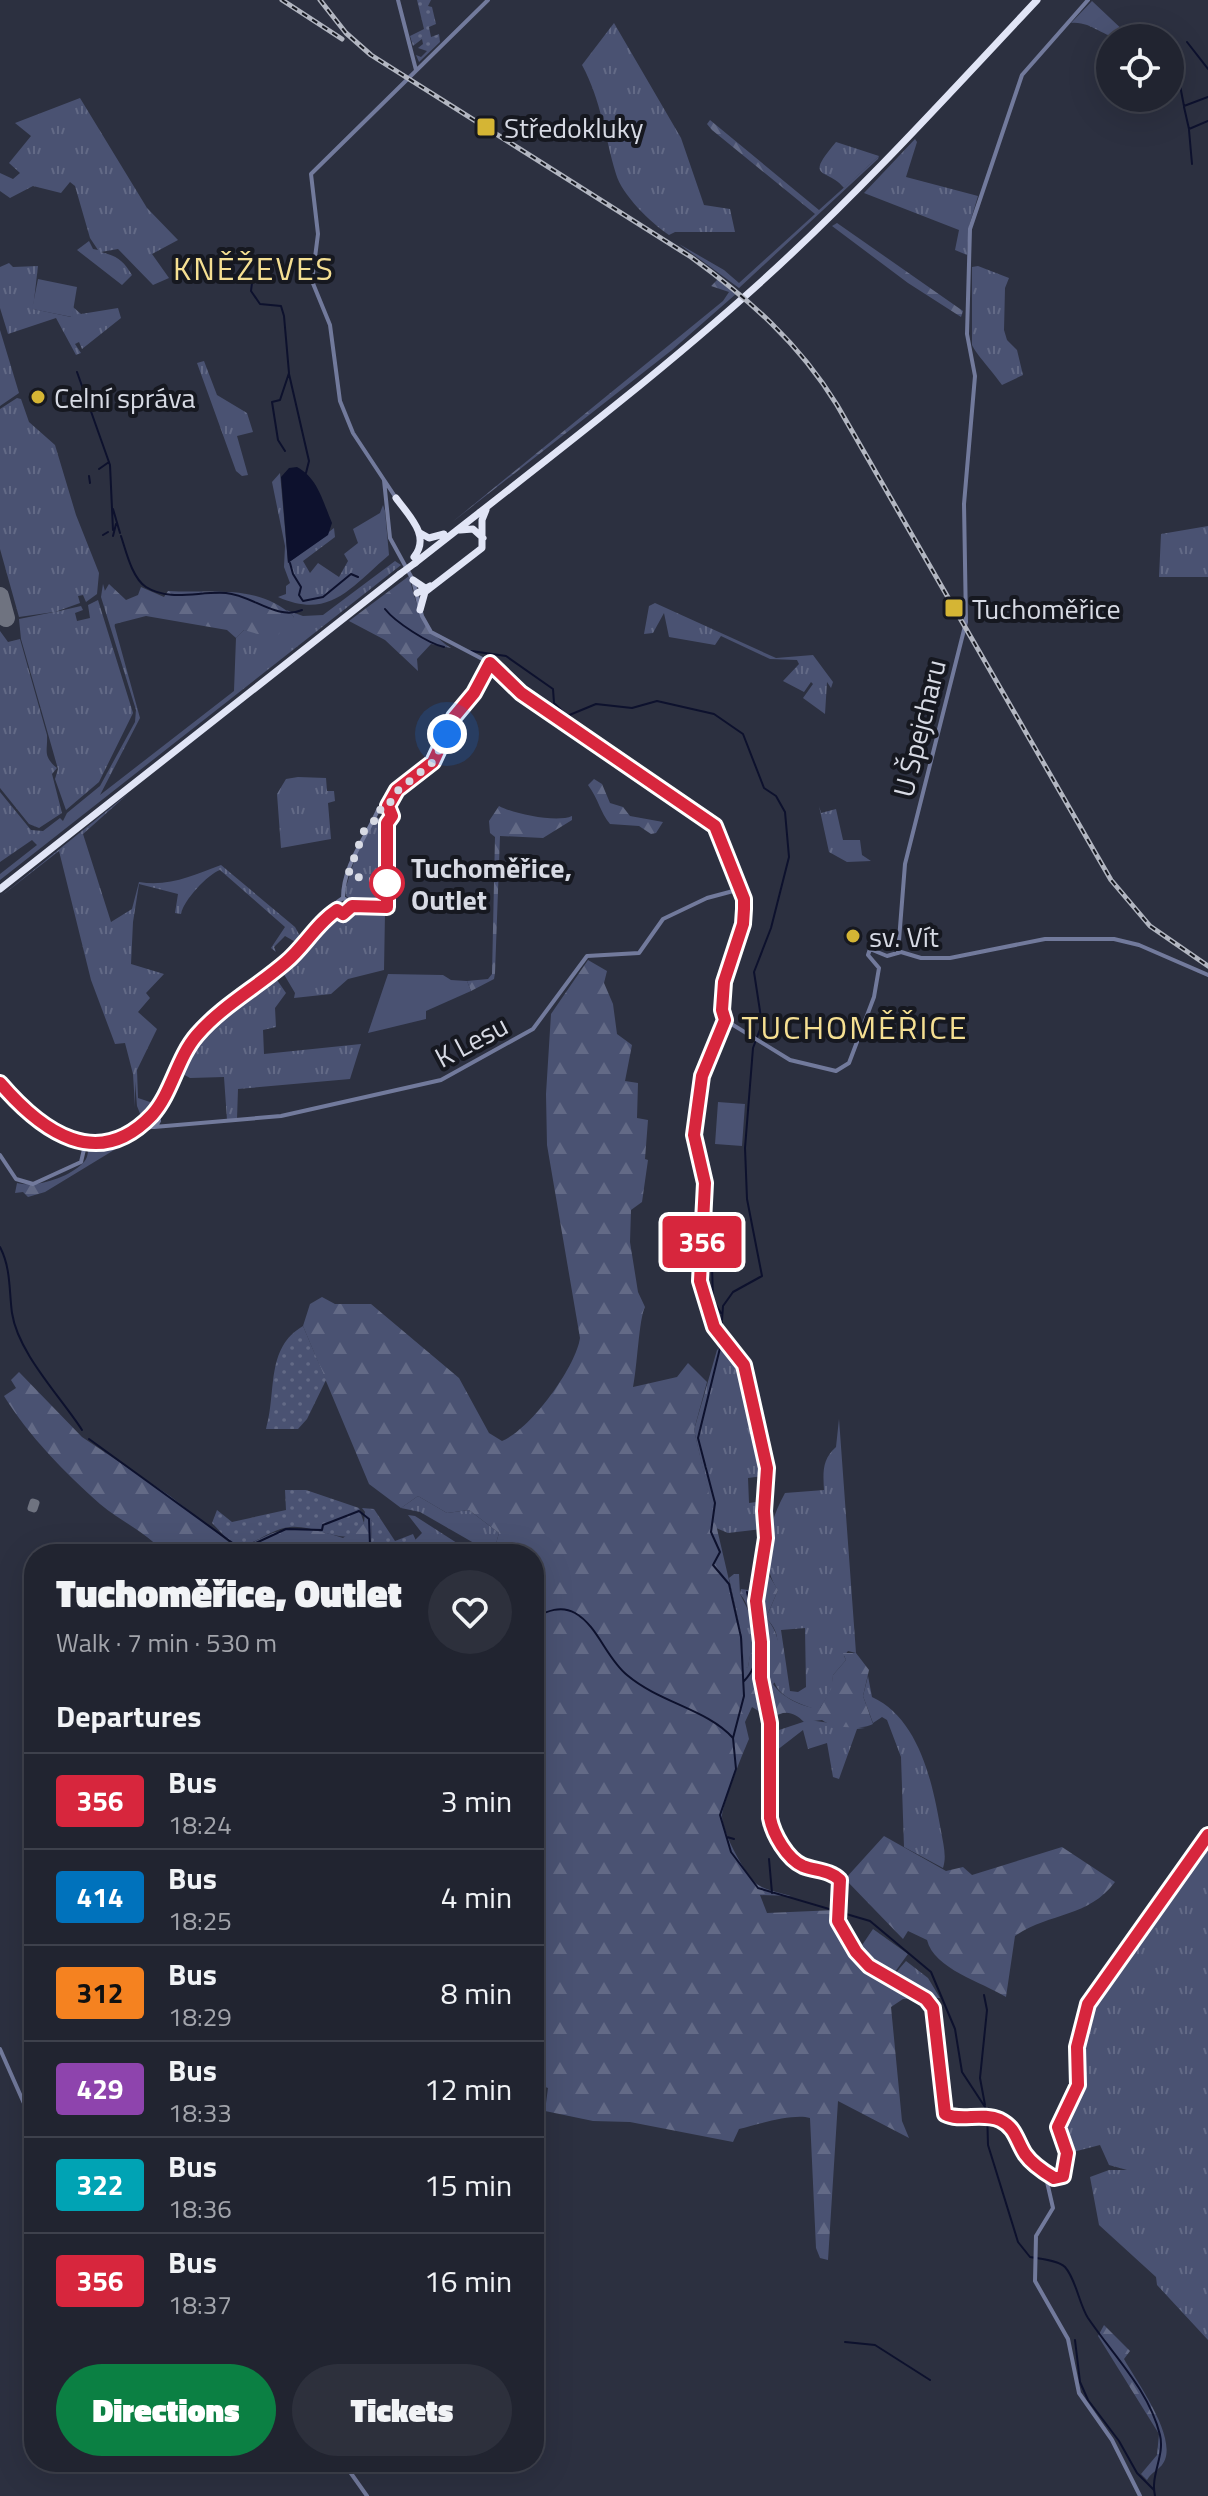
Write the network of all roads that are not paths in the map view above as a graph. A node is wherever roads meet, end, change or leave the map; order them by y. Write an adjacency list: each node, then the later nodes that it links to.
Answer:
1 (398, 0): 5 (street)
2 (488, 0): 5 (street)
3 (1034, 0): 9 (highway); 13 (highway)
4 (1088, 0): 27 (street, U Špejcharu)
5 (416, 70): 6 (street)
6 (384, 480): 7 (street); 8 (street)
7 (396, 498): 8 (street); 10 (highway)
8 (389, 505): 10 (street); 16 (street)
9 (490, 505): 12 (highway); 14 (highway)
10 (402, 507): 11 (highway)
11 (419, 532): 13 (highway); 15 (highway)
12 (454, 532): 14 (highway); 15 (highway)
13 (444, 534): 15 (highway)
14 (484, 544): 18 (highway)
15 (414, 560): 16 (highway, bridge)
16 (401, 570): 17 (street); 23 (highway)
17 (413, 580): 18 (highway)
18 (422, 591): 19 (highway)
19 (420, 610): 20 (street)
20 (490, 663): 21 (street); 24 (street)
21 (387, 809): 22 (street); 22 (street)
22 (376, 819): 25 (street)
23 (0, 886)
24 (737, 890): 29 (street); 32 (street, K Lesu)
25 (343, 898): 26 (street); 26 (street)
26 (337, 910): 31 (street)
27 (898, 953): 28 (street); 29 (street)
28 (1208, 975)
29 (725, 1020): 40 (street)
30 (0, 1083): 35 (street)
31 (154, 1118): 32 (street); 33 (street); 33 (street); 34 (street)
32 (165, 1126): 33 (street)
33 (152, 1127): 34 (street)
34 (135, 1132): 35 (street)
35 (86, 1141): 36 (street)
36 (1, 1156)
37 (1208, 1835): 41 (street)
38 (0, 2049): 39 (street)
39 (24, 2103)
40 (1045, 2172): 41 (street); 42 (street)
41 (1054, 2178): 42 (street)
42 (1051, 2187): 45 (street)
43 (350, 2472): 44 (street)
44 (367, 2496)
45 (1140, 2496)

